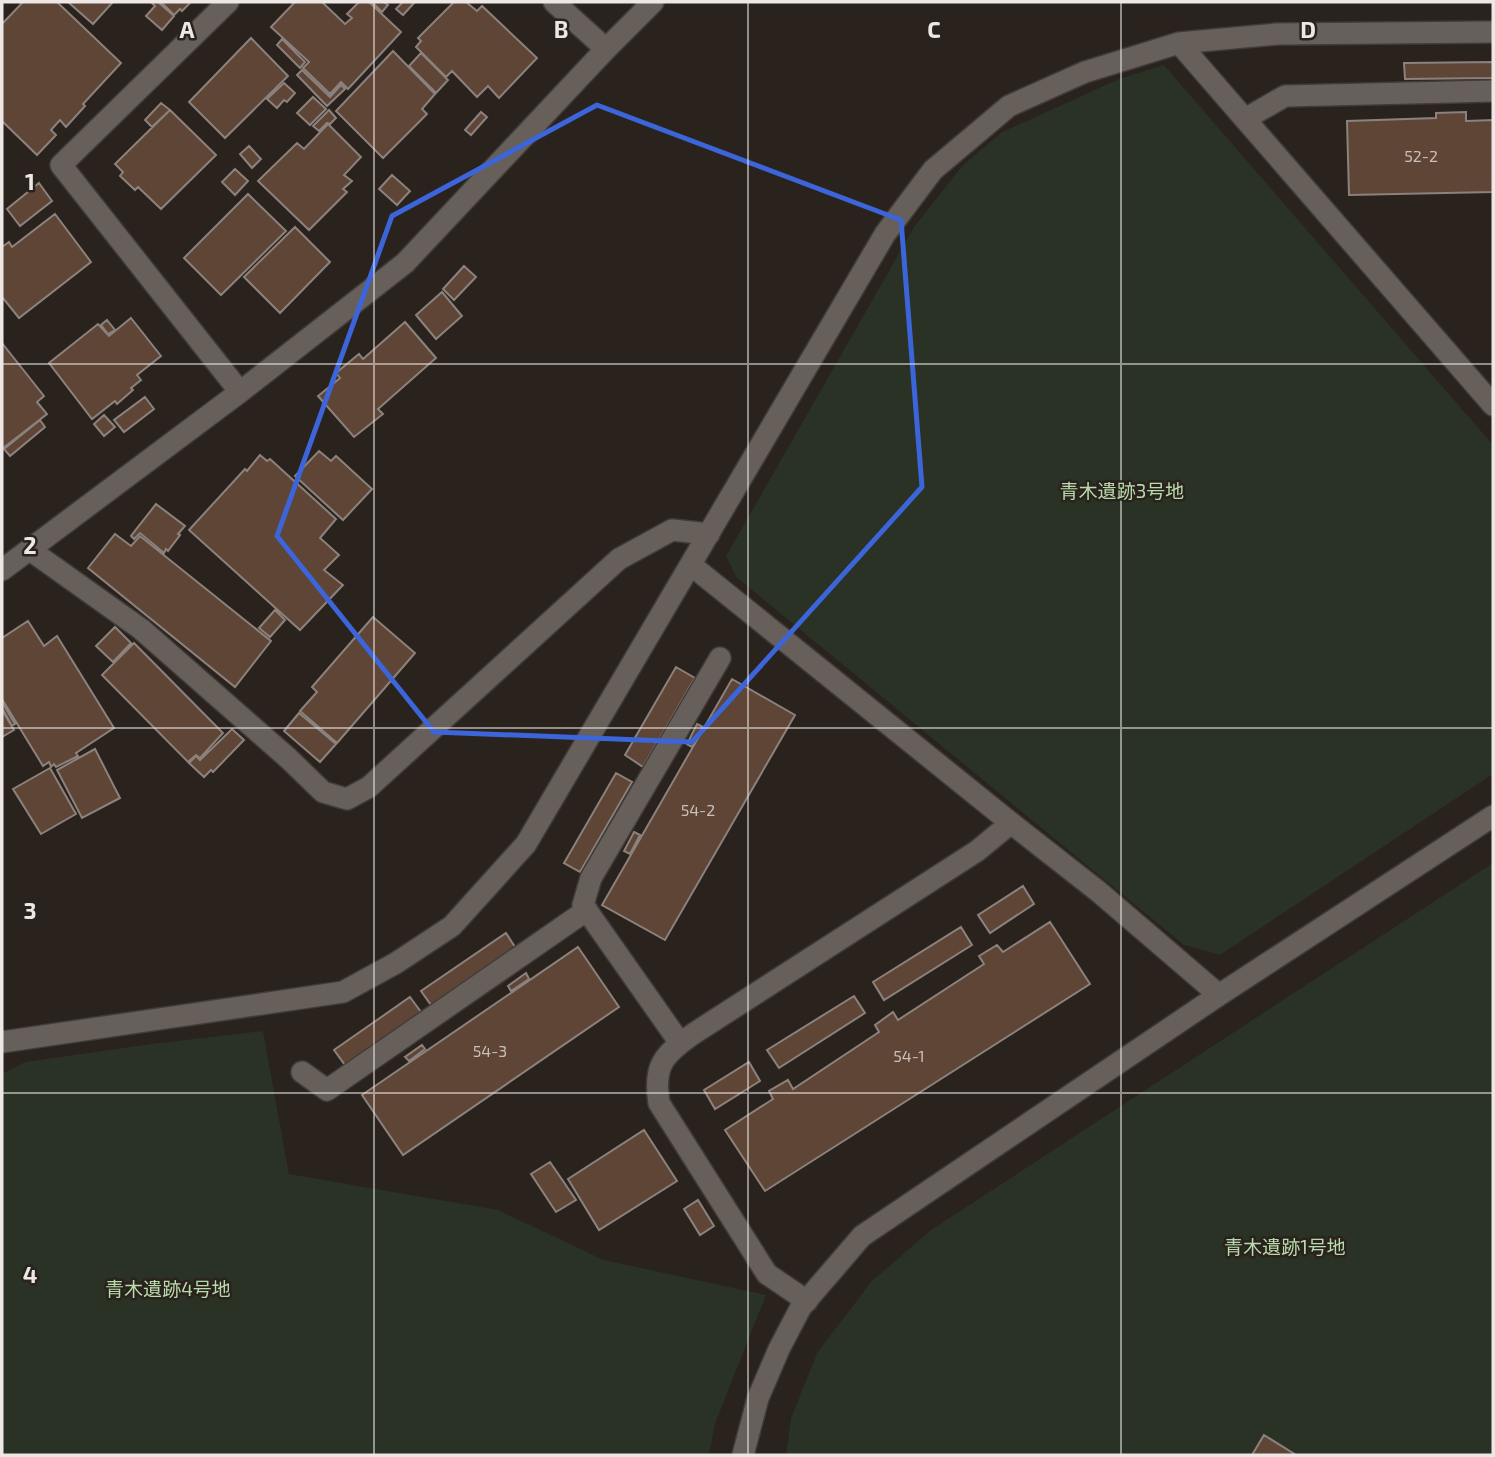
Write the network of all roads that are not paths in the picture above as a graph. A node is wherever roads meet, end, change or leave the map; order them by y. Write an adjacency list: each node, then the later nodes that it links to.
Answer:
1 (228, 2): 9 (street)
2 (554, 2): 6 (street)
3 (653, 2): 6 (street)
4 (1493, 32): 5 (street)
5 (1179, 43): 8 (street); 11 (street)
6 (606, 49): 9 (street)
7 (1493, 92): 8 (street)
8 (1245, 120): 10 (street)
9 (240, 392): 12 (street)
10 (1493, 405)
11 (709, 534): 12 (street); 13 (street)
12 (30, 550): 14 (street)
13 (691, 565): 17 (street); 20 (street)
14 (2, 570)
15 (720, 658): 18 (street)
16 (1493, 816): 19 (street)
17 (1011, 823): 19 (street); 21 (street)
18 (587, 910): 21 (street); 22 (street)
19 (1219, 996): 23 (street)
20 (2, 1042)
21 (680, 1043): 23 (street)
22 (302, 1072)
23 (807, 1301): 24 (street)
24 (743, 1455)

